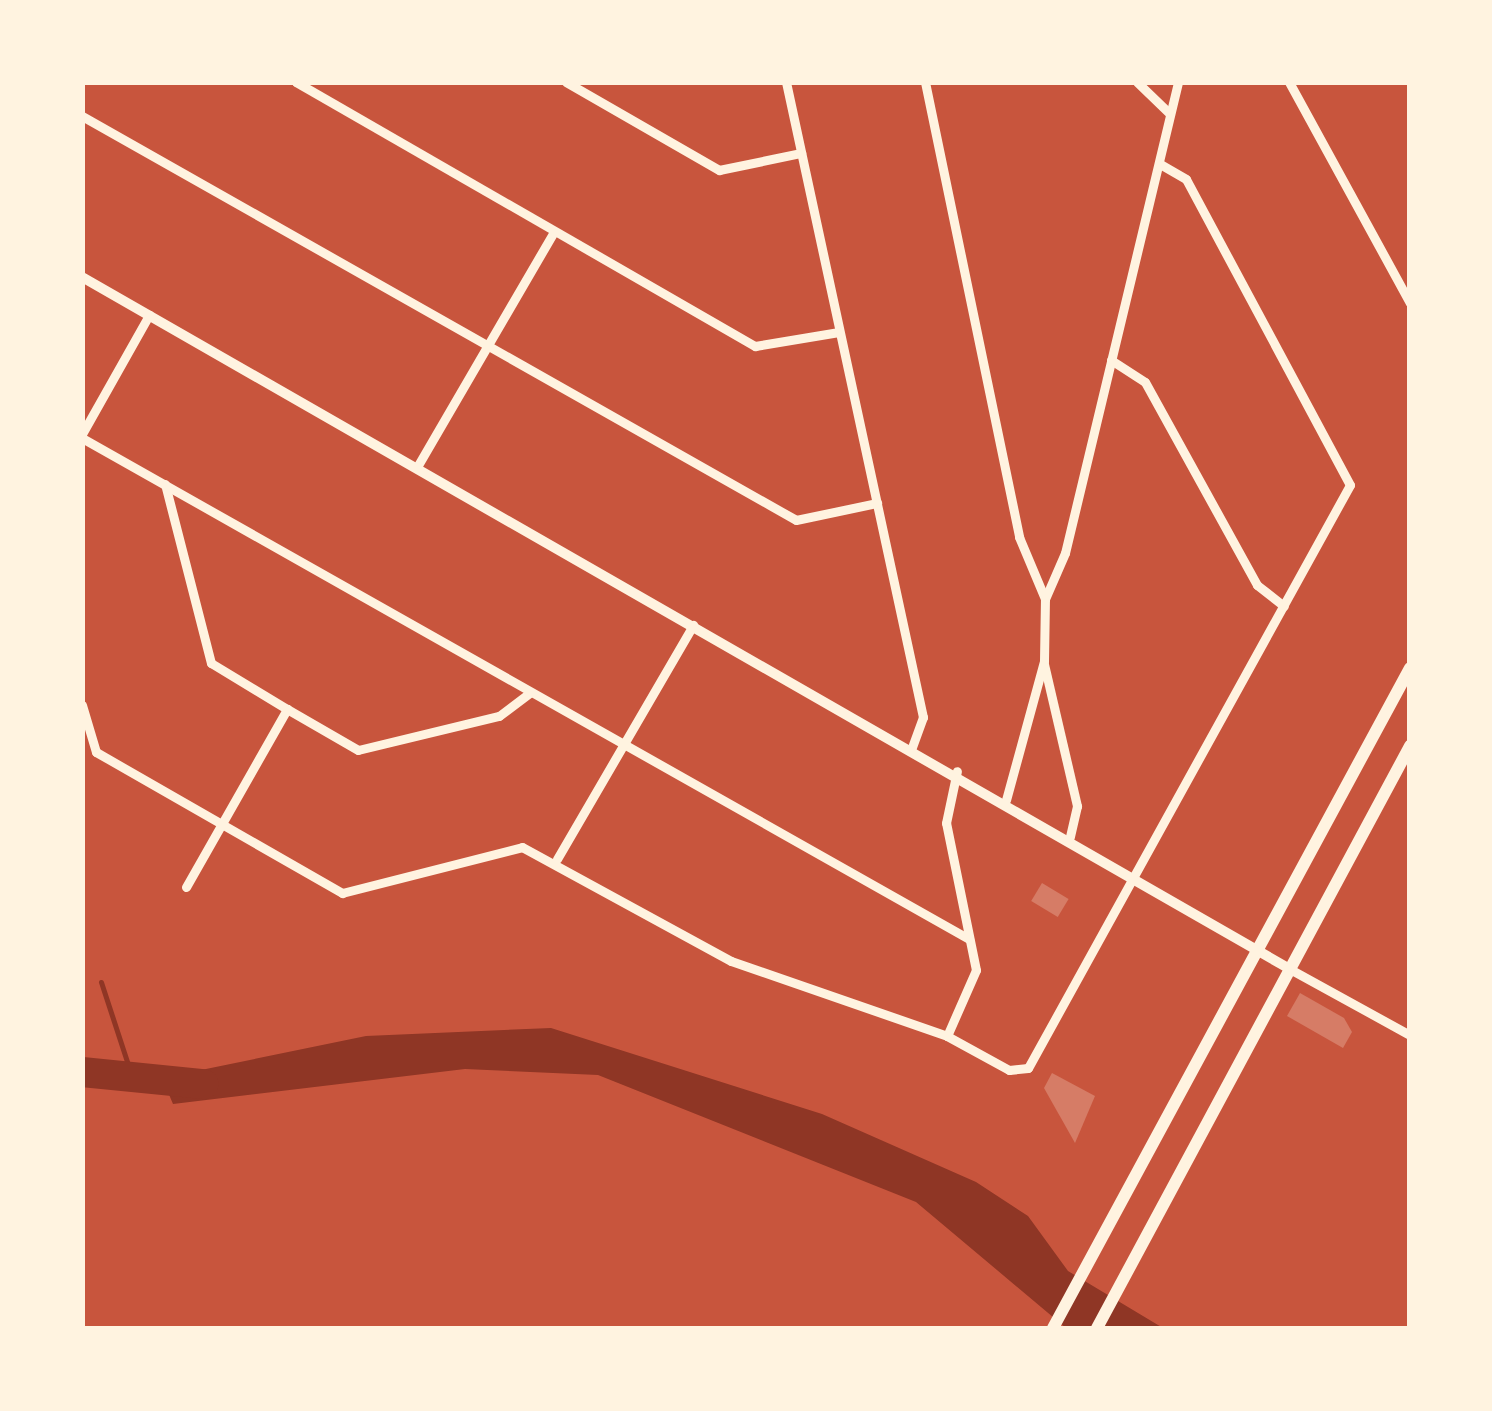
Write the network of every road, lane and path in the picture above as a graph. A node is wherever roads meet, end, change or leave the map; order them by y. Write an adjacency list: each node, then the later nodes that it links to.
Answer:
1 (296, 82): 12 (street)
2 (566, 82): 10 (street)
3 (786, 82): 10 (street)
4 (925, 82): 23 (street)
5 (1137, 82): 8 (street)
6 (1178, 82): 8 (street)
7 (1289, 82): 14 (street)
8 (1169, 114): 11 (street)
9 (82, 116): 17 (street)
10 (801, 153): 16 (street)
11 (1160, 164): 18 (street); 24 (street)
12 (554, 232): 16 (street); 17 (street)
13 (82, 277): 15 (street)
14 (1410, 303)
15 (149, 315): 19 (street); 20 (street)
16 (839, 332): 22 (street)
17 (488, 346): 20 (street); 22 (street)
18 (1111, 360): 23 (street); 24 (street)
19 (82, 436): 21 (street)
20 (417, 467): 25 (street)
21 (165, 484): 28 (street); 30 (street)
22 (877, 503): 33 (street)
23 (1045, 599): 26 (street)
24 (1284, 606): 39 (street)
25 (693, 625): 31 (street); 33 (street)
26 (1044, 662): 35 (street); 37 (street)
27 (1410, 668): 42 (main road)
28 (529, 693): 30 (street); 31 (street)
29 (82, 705): 36 (street)
30 (287, 709): 36 (street)
31 (623, 746): 38 (street); 41 (street)
32 (1410, 746): 43 (main road)
33 (912, 748): 34 (street)
34 (956, 771): 35 (street); 41 (street)
35 (1006, 800): 37 (street)
36 (219, 824): 38 (street); 40 (street)
37 (1070, 837): 39 (street)
38 (558, 858): 45 (street)
39 (1136, 878): 42 (street); 45 (street)
40 (186, 887)
41 (969, 939): 45 (street)
42 (1255, 946): 43 (street); 46 (main road)
43 (1288, 968): 44 (street); 47 (main road)
44 (1410, 1035)
45 (948, 1036)
46 (1053, 1328)
47 (1097, 1328)

